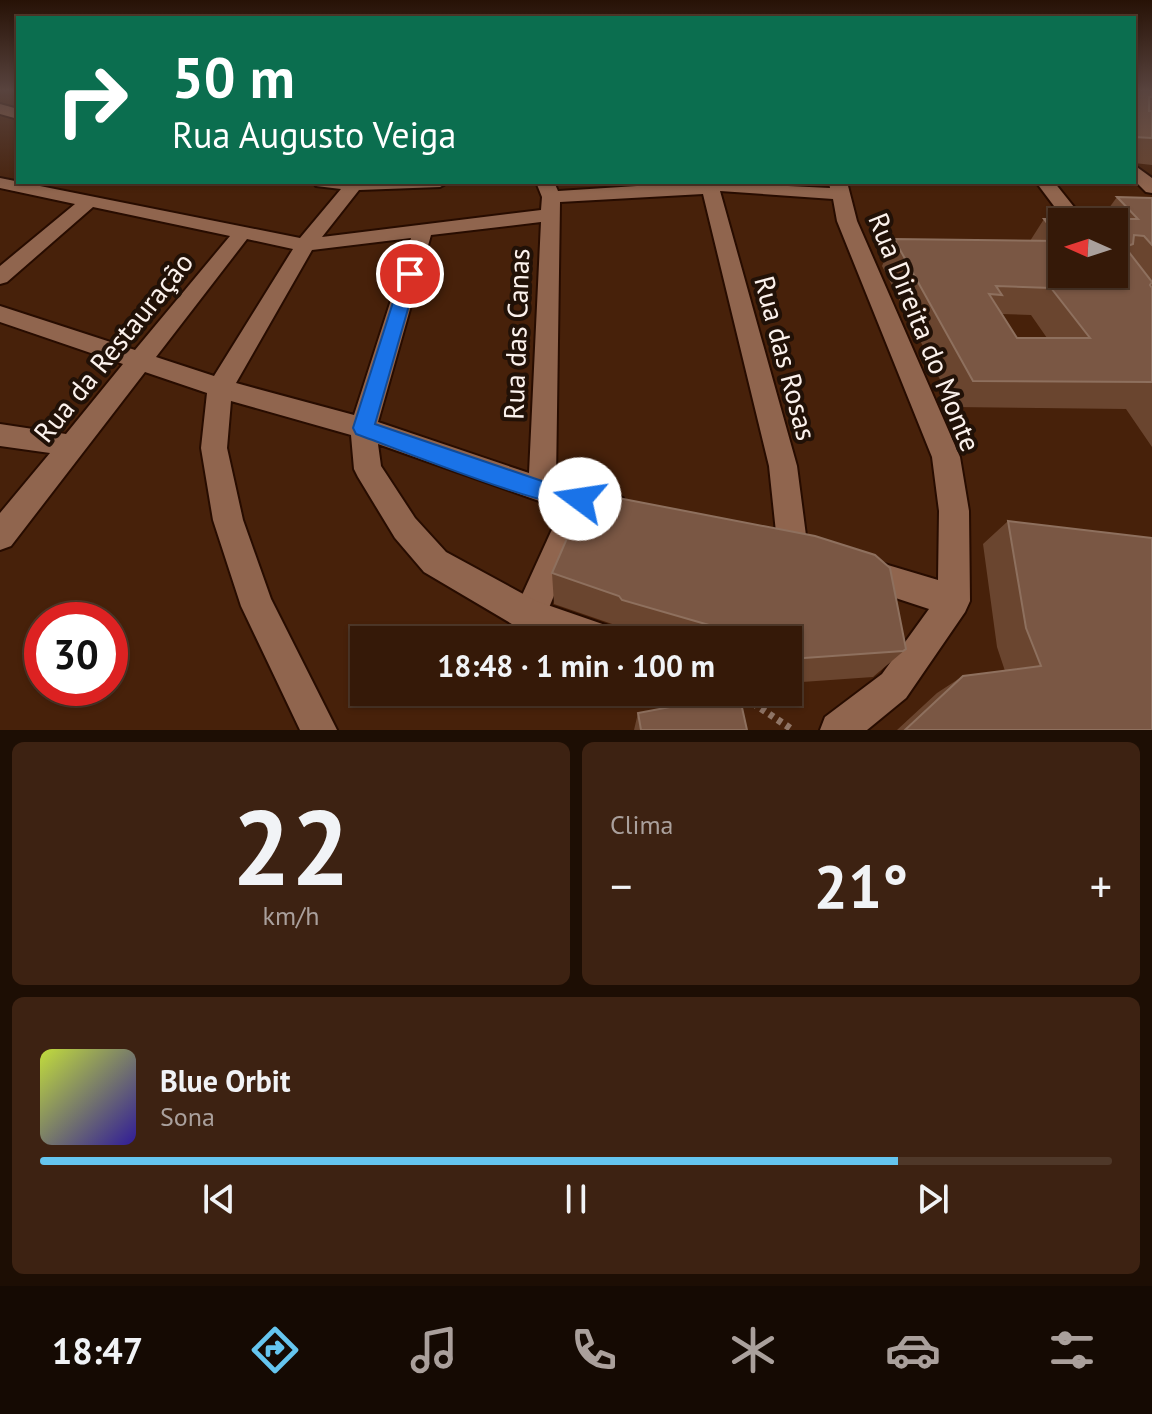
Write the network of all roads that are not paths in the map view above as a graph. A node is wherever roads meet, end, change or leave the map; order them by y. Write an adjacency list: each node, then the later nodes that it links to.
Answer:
1 (1136, 172): 10 (street)
2 (0, 183): 12 (street)
3 (343, 184): 7 (street)
4 (383, 184): 7 (street)
5 (572, 184): 11 (street)
6 (1047, 184): 13 (street)
7 (354, 185): 16 (street)
8 (710, 185): 9 (street); 11 (street); 29 (street, Rua das Rosas)
9 (839, 188): 30 (street, Rua Direita do Monte)
10 (1152, 188)
11 (549, 196): 14 (street); 24 (street, Rua das Canas)
12 (89, 201): 15 (street); 17 (street)
13 (1065, 208)
14 (423, 231): 16 (street); 21 (street)
15 (243, 232): 16 (street); 19 (street, Rua da Restauração)
16 (305, 245): 20 (street)
17 (0, 277)
18 (0, 314): 19 (street)
19 (142, 360): 20 (street); 23 (street, Rua da Restauração)
20 (220, 388): 21 (street); 33 (street)
21 (363, 428): 24 (street); 31 (street)
22 (0, 435): 23 (street)
23 (73, 446): 27 (street, Rua da Restauração)
24 (542, 490): 25 (street)
25 (580, 499): 26 (street); 31 (street)
26 (641, 514)
27 (3, 528)
28 (763, 544): 29 (street)
29 (793, 551): 30 (street)
30 (954, 601): 34 (street)
31 (529, 615): 32 (street)
32 (561, 626)
33 (319, 730)
34 (838, 730)

